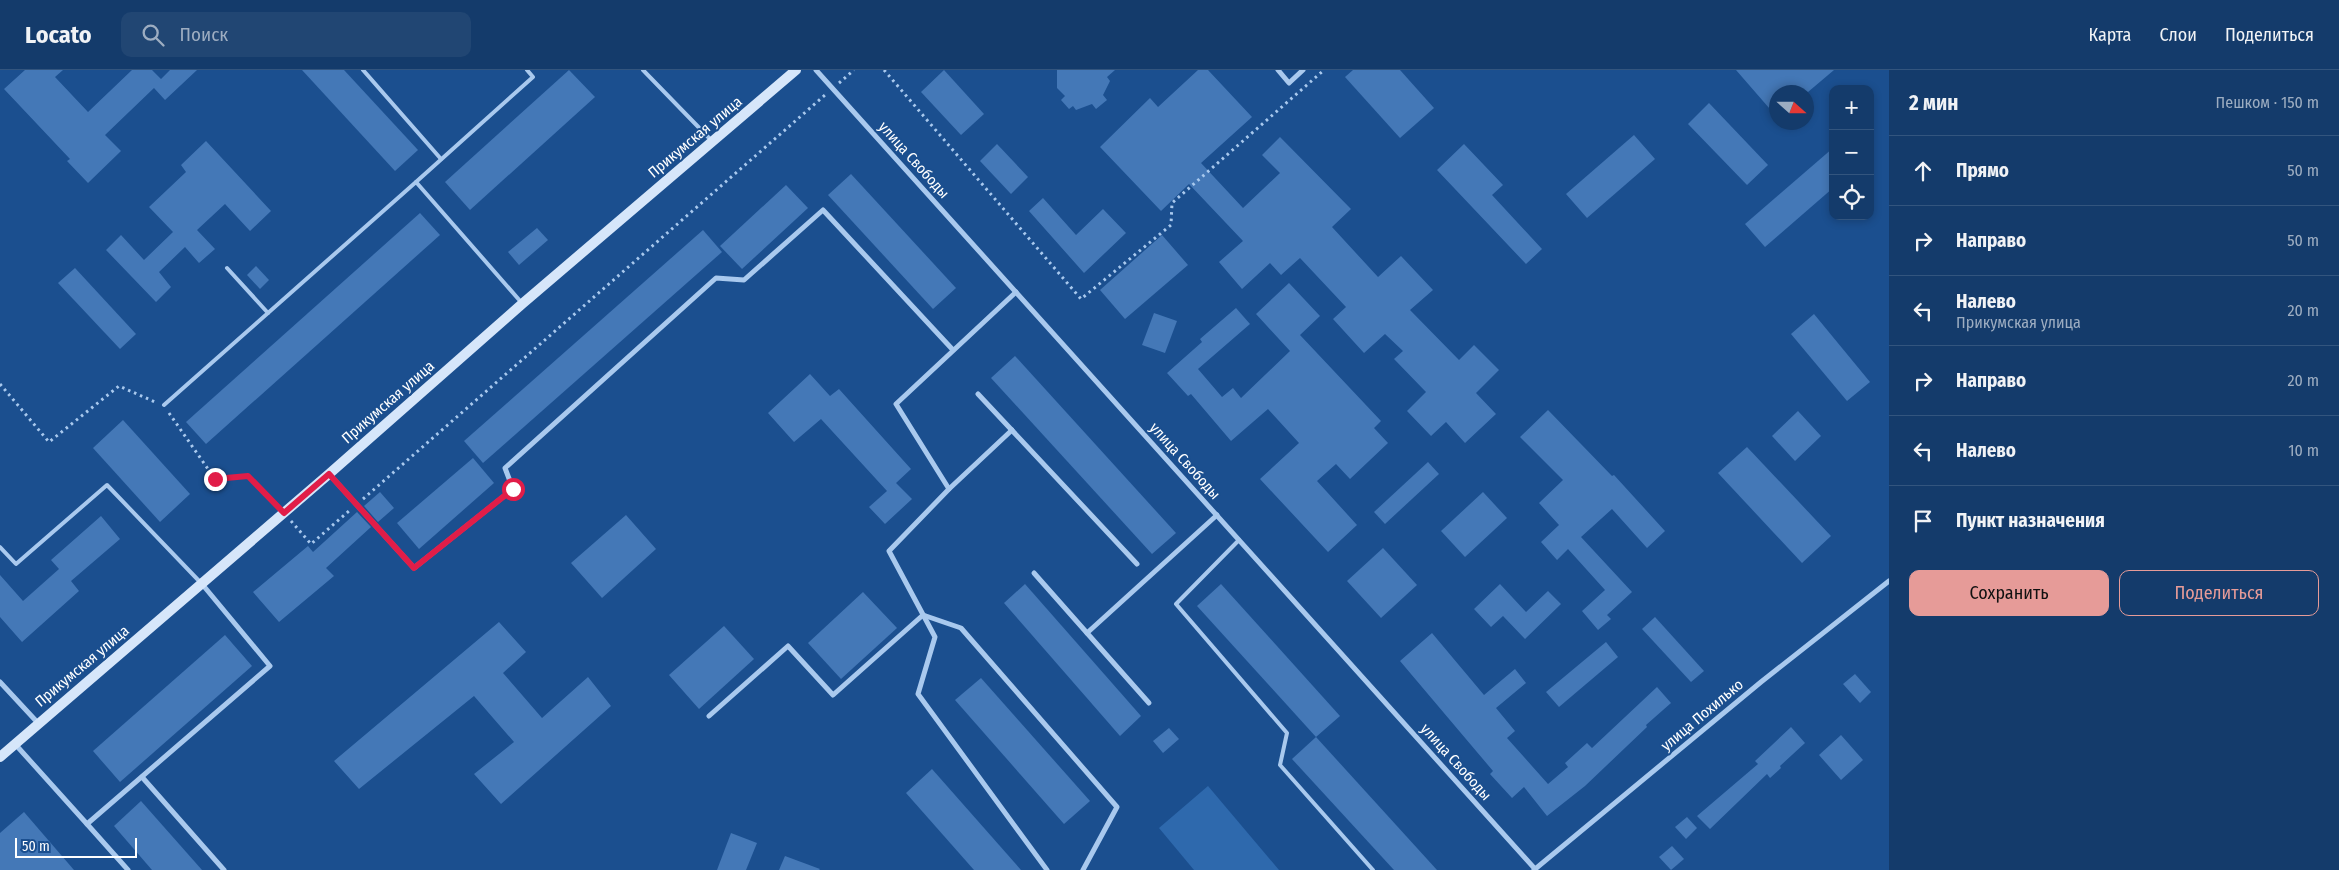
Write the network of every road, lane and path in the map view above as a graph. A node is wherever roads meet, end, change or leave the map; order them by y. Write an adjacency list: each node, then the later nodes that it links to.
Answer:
1 (363, 70): 15 (lane)
2 (527, 70): 15 (lane)
3 (643, 70): 14 (lane)
4 (796, 70): 14 (main road, Прикумская улица)
5 (816, 70): 13 (street, улица Свободы)
6 (843, 70): 12 (path)
7 (854, 70): 12 (path)
8 (884, 70): 11 (path)
9 (1278, 70): 10 (street)
10 (1303, 70)
11 (1324, 70)
12 (848, 75): 13 (path)
13 (833, 88): 18 (street, улица Свободы); 28 (path)
14 (712, 142): 19 (main road, Прикумская улица)
15 (442, 159): 16 (lane)
16 (416, 182): 19 (lane); 20 (lane)
17 (227, 268): 20 (lane)
18 (1016, 292): 21 (street); 30 (street, улица Свободы)
19 (522, 304): 26 (main road, Прикумская улица)
20 (268, 313): 24 (lane)
21 (953, 350): 27 (street); 28 (street)
22 (0, 384): 24 (path)
23 (978, 394): 25 (street)
24 (164, 405): 29 (path)
25 (1012, 430): 27 (street); 33 (street)
26 (329, 474): 28 (street); 29 (main road, Прикумская улица)
27 (949, 489): 37 (street)
28 (357, 504): 29 (path)
29 (284, 513): 36 (main road, Прикумская улица)
30 (1217, 515): 31 (street, улица Свободы); 38 (street)
31 (1239, 540): 51 (lane); 52 (street, улица Свободы)
32 (0, 547): 36 (lane)
33 (1137, 564)
34 (1034, 573): 38 (street)
35 (1889, 581): 52 (street, улица Похилько)
36 (202, 584): 42 (main road, Прикумская улица); 45 (street)
37 (923, 615): 41 (street); 49 (street); 50 (street)
38 (1087, 633): 40 (street)
39 (0, 682): 42 (street)
40 (1149, 703)
41 (709, 716)
42 (38, 723): 43 (main road, Прикумская улица)
43 (15, 744): 44 (main road, Прикумская улица); 46 (street)
44 (0, 757)
45 (142, 777): 46 (street); 48 (street)
46 (87, 824): 47 (street)
47 (128, 870)
48 (224, 870)
49 (1047, 870)
50 (1083, 870)
51 (1373, 870)
52 (1535, 870)

